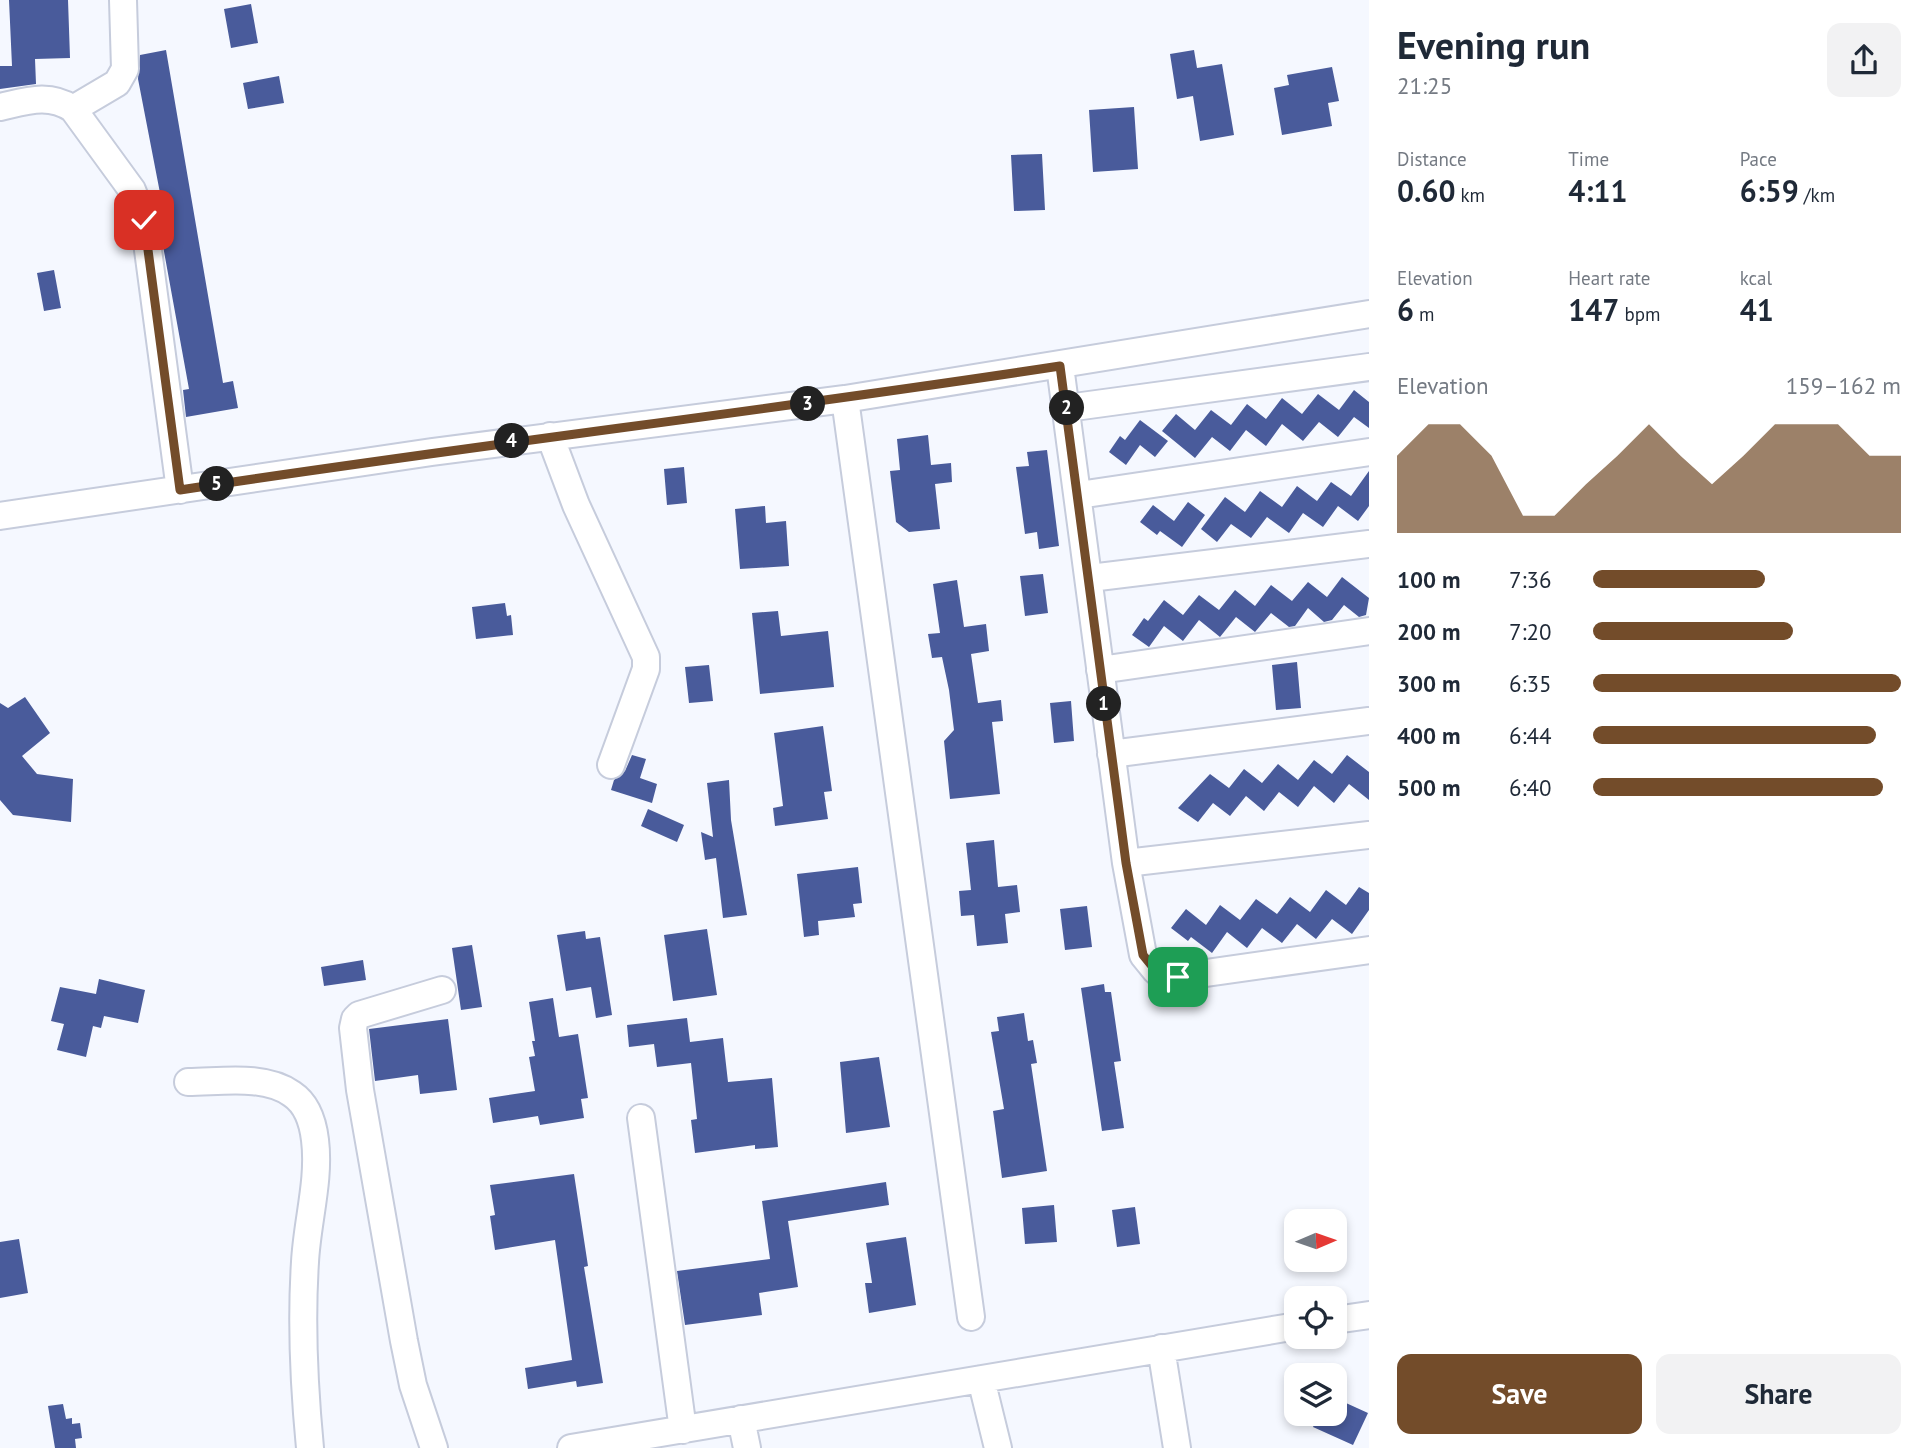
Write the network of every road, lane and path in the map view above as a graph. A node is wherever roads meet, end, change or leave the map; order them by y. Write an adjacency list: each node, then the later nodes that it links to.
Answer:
1 (124, 0): 3 (street)
2 (0, 107): 3 (street)
3 (73, 109): 11 (street)
4 (1369, 314): 5 (street)
5 (1060, 366): 7 (street); 8 (street)
6 (1369, 366): 8 (street)
7 (845, 399): 9 (street); 28 (street)
8 (1067, 408): 12 (street)
9 (550, 436): 11 (street); 20 (street)
10 (1369, 452): 12 (street)
11 (180, 490): 13 (street)
12 (1079, 495): 15 (street)
13 (0, 516)
14 (1369, 544): 15 (street)
15 (1090, 578): 17 (street)
16 (1369, 631): 17 (street)
17 (1100, 670): 19 (street)
18 (1369, 720): 19 (street)
19 (1111, 754): 22 (street)
20 (611, 765)
21 (1369, 835): 22 (street)
22 (1126, 863): 23 (street)
23 (1369, 950)
24 (442, 990): 36 (street)
25 (188, 1082): 35 (street)
26 (641, 1118): 34 (street)
27 (1369, 1315): 29 (street)
28 (971, 1317)
29 (1347, 1318)
30 (1284, 1328): 31 (street)
31 (1161, 1348): 32 (street); 40 (street)
32 (981, 1379): 33 (street); 39 (street)
33 (741, 1419): 34 (street); 38 (street)
34 (683, 1430): 37 (street)
35 (310, 1448)
36 (434, 1448)
37 (571, 1448)
38 (747, 1448)
39 (998, 1448)
40 (1177, 1448)

